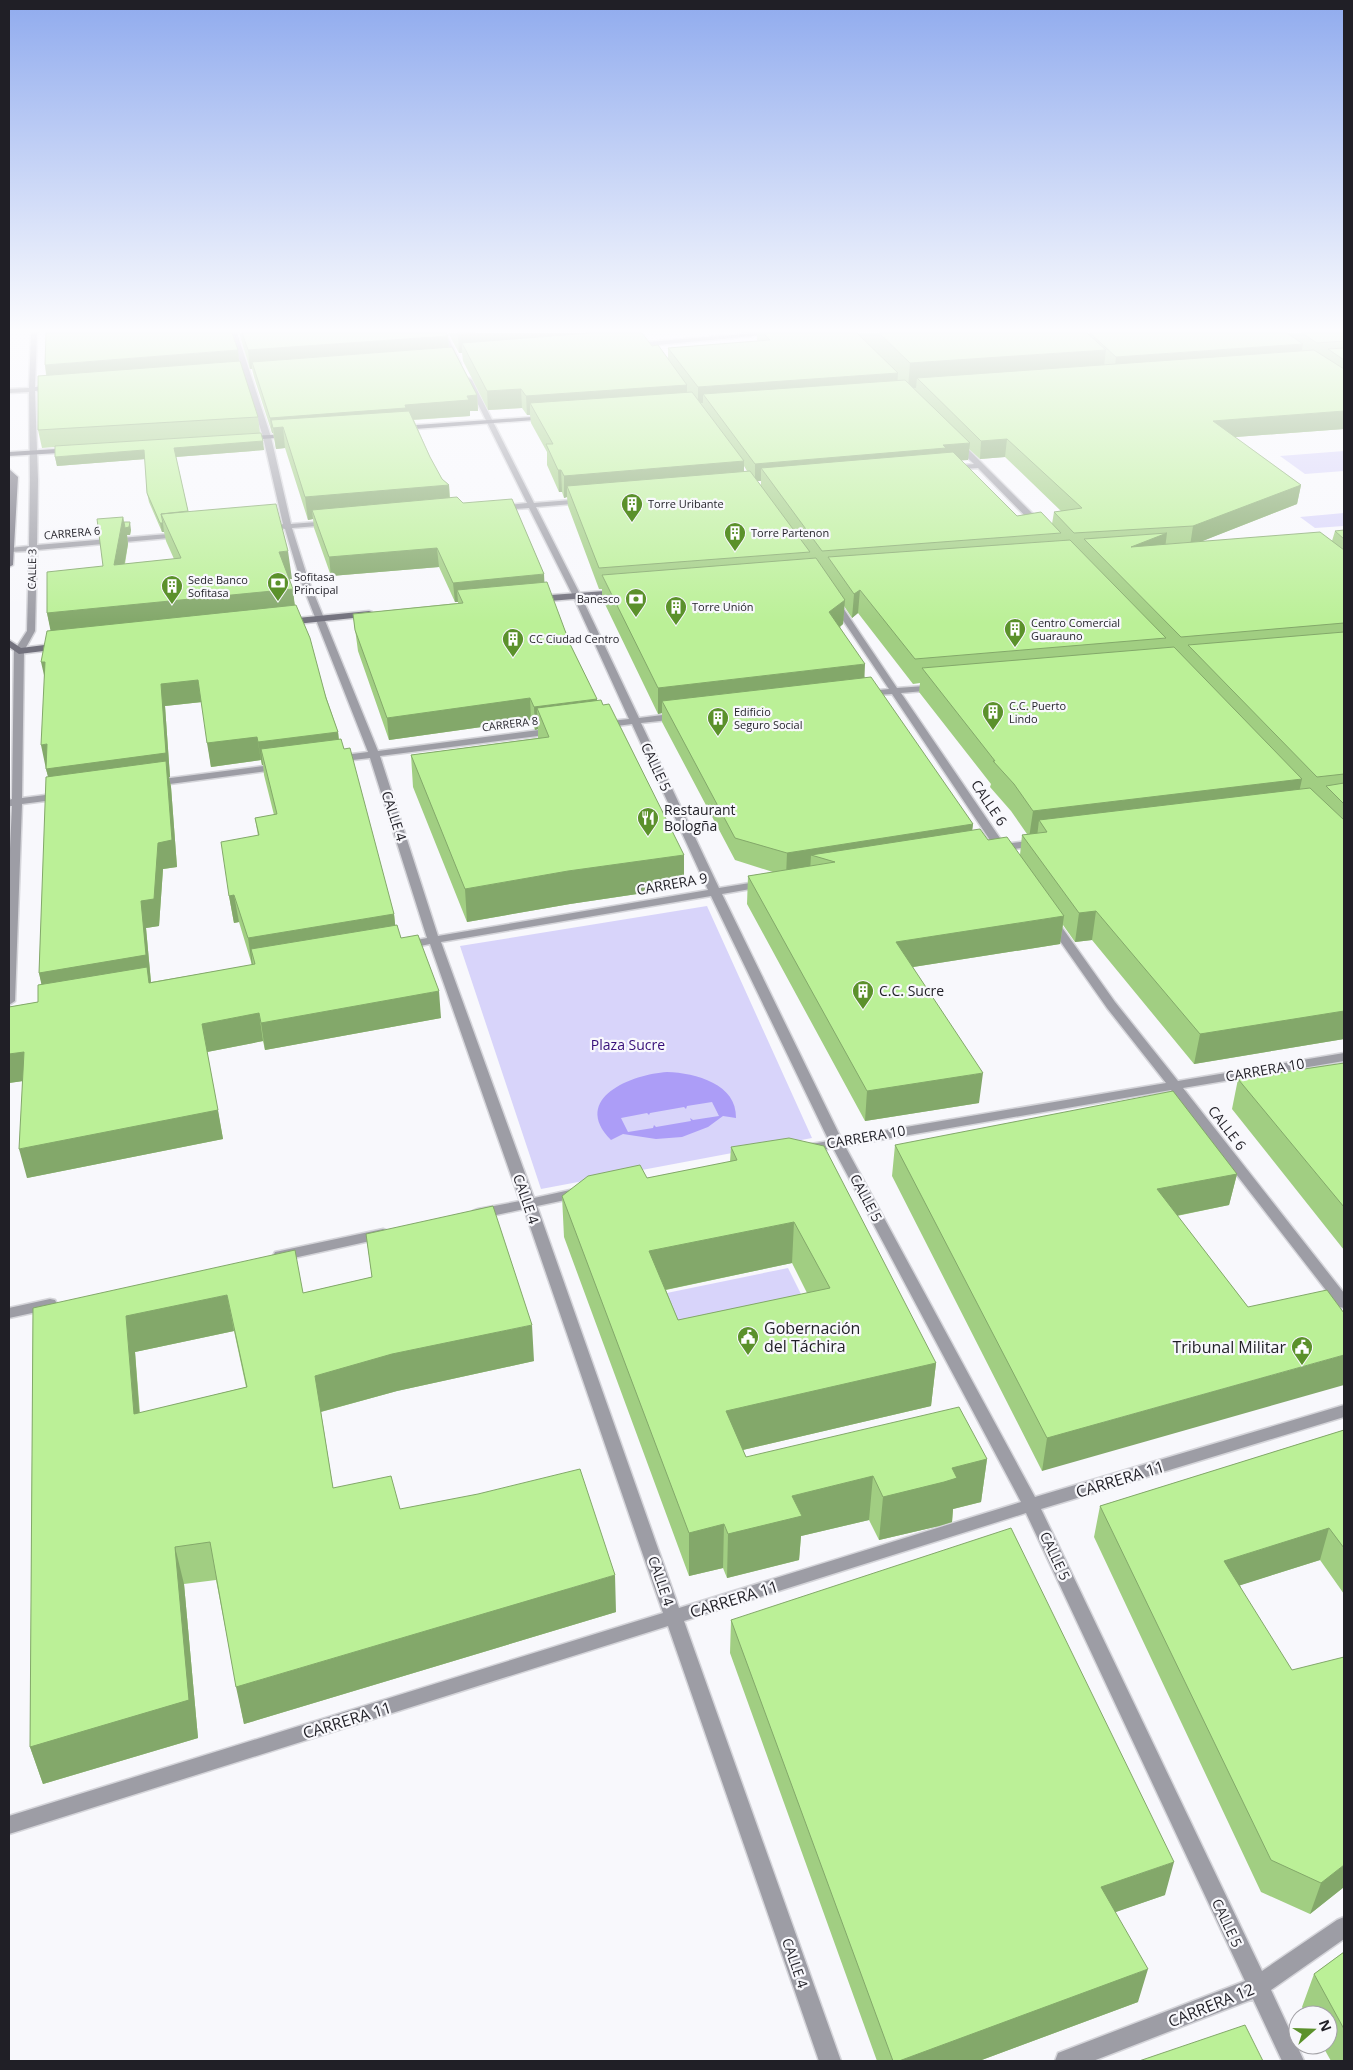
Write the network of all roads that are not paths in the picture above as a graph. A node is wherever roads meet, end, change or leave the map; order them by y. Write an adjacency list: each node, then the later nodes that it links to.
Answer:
1 (32, 430): 9 (street, CALLE 3)
2 (265, 430): 5 (street, CALLE 4)
3 (495, 430): 15 (street, CALLE 5)
4 (295, 436): 5 (street)
5 (267, 437): 6 (street); 18 (street, CALLE 4)
6 (238, 439)
7 (954, 439): 11 (street)
8 (84, 450): 9 (street)
9 (32, 453): 10 (street); 22 (street, CALLE 3)
10 (9, 454)
11 (980, 466): 12 (street); 20 (street)
12 (940, 469)
13 (9, 471): 23 (street, CALLE 3)
14 (588, 500): 15 (street)
15 (531, 505): 16 (street); 27 (street, CALLE 5)
16 (492, 509)
17 (337, 522): 18 (street)
18 (288, 527): 19 (street); 30 (street, CALLE 4)
19 (269, 528)
20 (1044, 530)
21 (193, 534): 22 (street, CARRERA 6)
22 (32, 548): 23 (street, CARRERA 6); 34 (street, CALLE 3)
23 (10, 550): 24 (street, CALLE 3)
24 (9, 565)
25 (625, 592): 27 (street)
26 (829, 593): 36 (street, CALLE 6)
27 (577, 596): 28 (street); 39 (street, CALLE 5)
28 (530, 600)
29 (376, 613): 30 (street)
30 (319, 619): 31 (street); 42 (street, CALLE 4)
31 (280, 623)
32 (9, 643): 34 (street)
33 (70, 645): 34 (street)
34 (14, 652): 47 (street, CALLE 3)
35 (945, 686): 36 (street)
36 (896, 690): 37 (street); 49 (street, CALLE 6)
37 (857, 695)
38 (692, 714): 39 (street)
39 (634, 721): 40 (street); 53 (street, CALLE 5)
40 (595, 726)
41 (566, 729): 42 (street, CARRERA 8)
42 (374, 754): 43 (street, CARRERA 8); 55 (street, CALLE 4)
43 (326, 760)
44 (287, 766): 45 (street)
45 (142, 785)
46 (75, 794): 47 (street)
47 (13, 802): 57 (street, CALLE 3)
48 (1050, 841): 49 (street)
49 (1000, 847): 50 (street); 51 (street, CALLE 6)
50 (980, 850)
51 (1011, 863)
52 (774, 883): 53 (street, CARRERA 9)
53 (715, 892): 55 (street, CARRERA 9); 60 (street, CALLE 5)
54 (1045, 911): 59 (street, CALLE 6)
55 (434, 940): 56 (street, CARRERA 9); 63 (street, CALLE 4)
56 (395, 946)
57 (9, 1001)
58 (1344, 1057): 59 (street, CARRERA 10)
59 (1175, 1086): 60 (street, CARRERA 10); 68 (street, CALLE 6)
60 (836, 1142): 61 (street, CARRERA 10); 71 (street, CALLE 5)
61 (788, 1152)
62 (595, 1190): 63 (street)
63 (527, 1203): 64 (street); 72 (street, CALLE 4)
64 (460, 1218)
65 (393, 1232): 66 (street)
66 (268, 1258)
67 (66, 1301): 69 (street)
68 (1344, 1303)
69 (9, 1313)
70 (1344, 1411): 71 (street, CARRERA 11)
71 (1031, 1505): 72 (street, CARRERA 11); 75 (street, CALLE 5)
72 (674, 1618): 73 (street, CARRERA 11); 76 (street, CALLE 4)
73 (9, 1825)
74 (1344, 1927): 75 (street, CARRERA 12)
75 (1257, 1987): 77 (street, CARRERA 12); 78 (street, CALLE 5)
76 (830, 2061)
77 (1066, 2061)
78 (1293, 2061)

